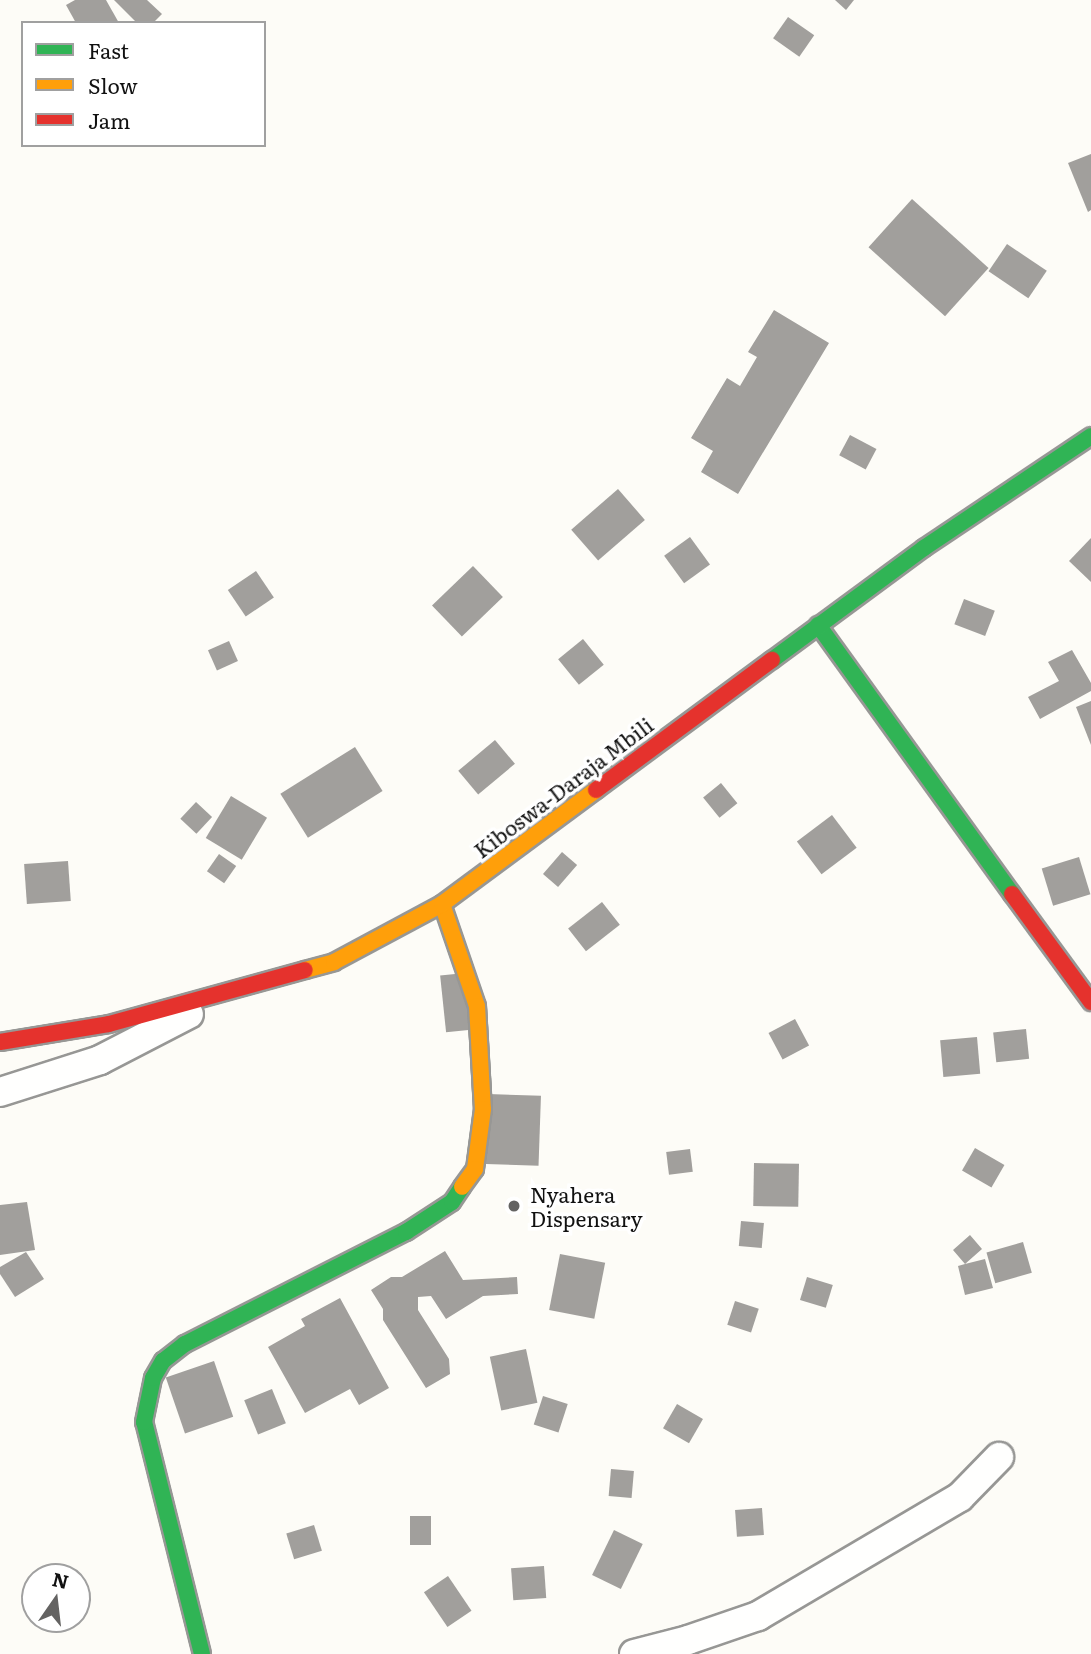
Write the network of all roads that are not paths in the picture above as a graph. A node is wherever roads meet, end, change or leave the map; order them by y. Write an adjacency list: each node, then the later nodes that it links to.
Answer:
1 (1091, 436): 2 (street, Kiboswa-Daraja Mbili)
2 (818, 625): 3 (street, Kiboswa-Daraja Mbili); 5 (street)
3 (442, 904): 4 (street, Kiboswa-Daraja Mbili); 9 (street)
4 (241, 987): 6 (street, Kiboswa-Daraja Mbili); 7 (street)
5 (1091, 1002)
6 (0, 1042)
7 (0, 1092)
8 (999, 1457): 10 (street)
9 (202, 1654)
10 (634, 1654)

